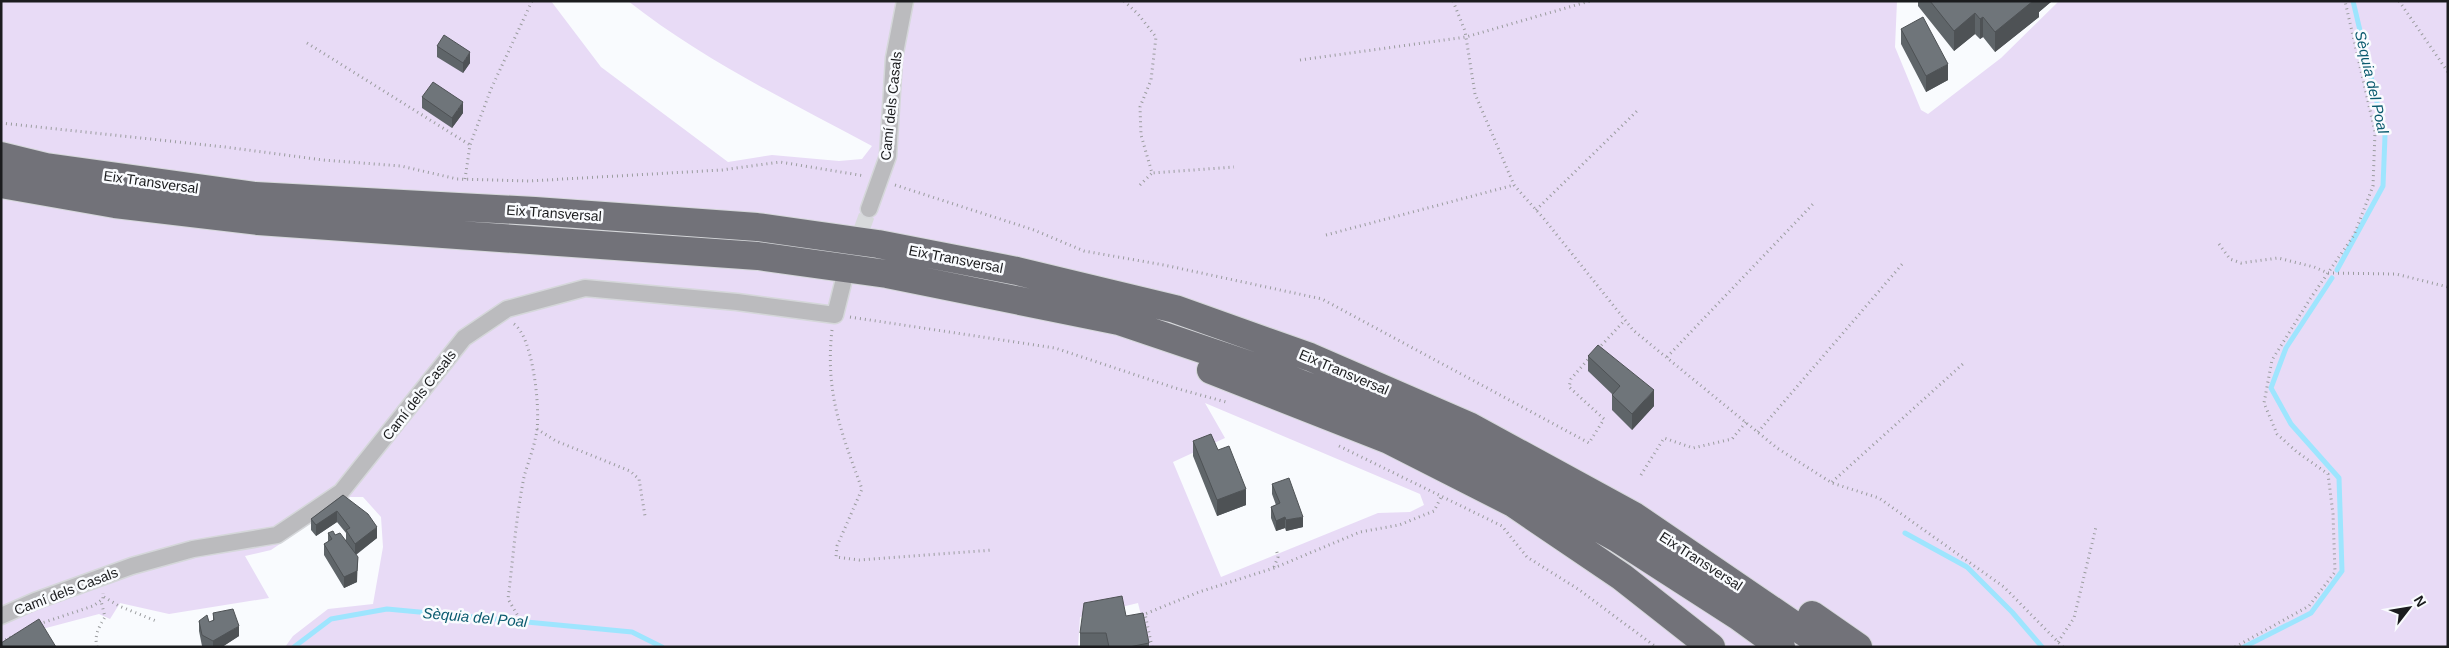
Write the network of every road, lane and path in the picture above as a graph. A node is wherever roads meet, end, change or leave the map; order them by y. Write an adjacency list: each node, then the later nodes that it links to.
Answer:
1 (532, 1): 14 (path)
2 (905, 1): 19 (street, Camí dels Casals)
3 (1124, 1): 17 (path)
4 (1453, 1): 8 (path)
5 (1590, 1): 8 (path)
6 (2345, 1): 29 (path)
7 (2398, 1): 11 (path)
8 (1466, 36): 10 (path); 22 (path)
9 (307, 43): 14 (path)
10 (1300, 60)
11 (2448, 72)
12 (1639, 109): 25 (path)
13 (1, 123): 18 (path)
14 (470, 145): 18 (path)
15 (1, 156): 47 (highway, Eix Transversal)
16 (1234, 167): 17 (path)
17 (1152, 173): 21 (path)
18 (465, 179): 19 (path)
19 (881, 180): 24 (street, Camí dels Casals); 35 (path)
20 (1, 184): 32 (highway, Eix Transversal)
21 (1140, 185)
22 (1514, 185): 25 (path); 26 (path)
23 (1813, 204): 36 (path)
24 (869, 209)
25 (1536, 210): 35 (path)
26 (1326, 235)
27 (2219, 244): 29 (path)
28 (1904, 262): 41 (path)
29 (2328, 273): 31 (path); 70 (path)
30 (843, 283): 33 (street)
31 (2448, 287)
32 (1007, 296): 65 (highway); 66 (highway, Eix Transversal)
33 (835, 314): 34 (street, Camí dels Casals); 38 (path); 50 (path)
34 (498, 315): 40 (path); 52 (street, Camí dels Casals)
35 (1625, 320): 36 (path)
36 (1667, 357): 39 (path)
37 (1965, 362): 44 (path)
38 (1227, 402)
39 (1746, 422): 41 (path); 43 (path)
40 (537, 429): 46 (path); 56 (path)
41 (1758, 432): 44 (path)
42 (1334, 444): 45 (path)
43 (1641, 475)
44 (1832, 483): 61 (path)
45 (1442, 495): 51 (path); 64 (path)
46 (645, 516)
47 (1634, 516): 67 (highway, Eix Transversal); 68 (highway)
48 (2096, 528): 61 (path)
49 (1276, 548): 51 (path)
50 (993, 550)
51 (1274, 568): 63 (path)
52 (98, 578): 53 (path); 55 (street, Camí dels Casals)
53 (104, 597): 54 (path); 57 (path)
54 (101, 601): 58 (path); 62 (path)
55 (1, 616)
56 (518, 616)
57 (156, 621)
58 (32, 627)
59 (24, 631): 60 (path)
60 (1, 642)
61 (2058, 642): 69 (path)
62 (97, 647)
63 (1152, 647)
64 (1656, 647)
65 (1711, 647)
66 (1781, 647)
67 (1826, 647)
68 (1858, 647)
69 (2062, 647)
70 (2235, 647)

